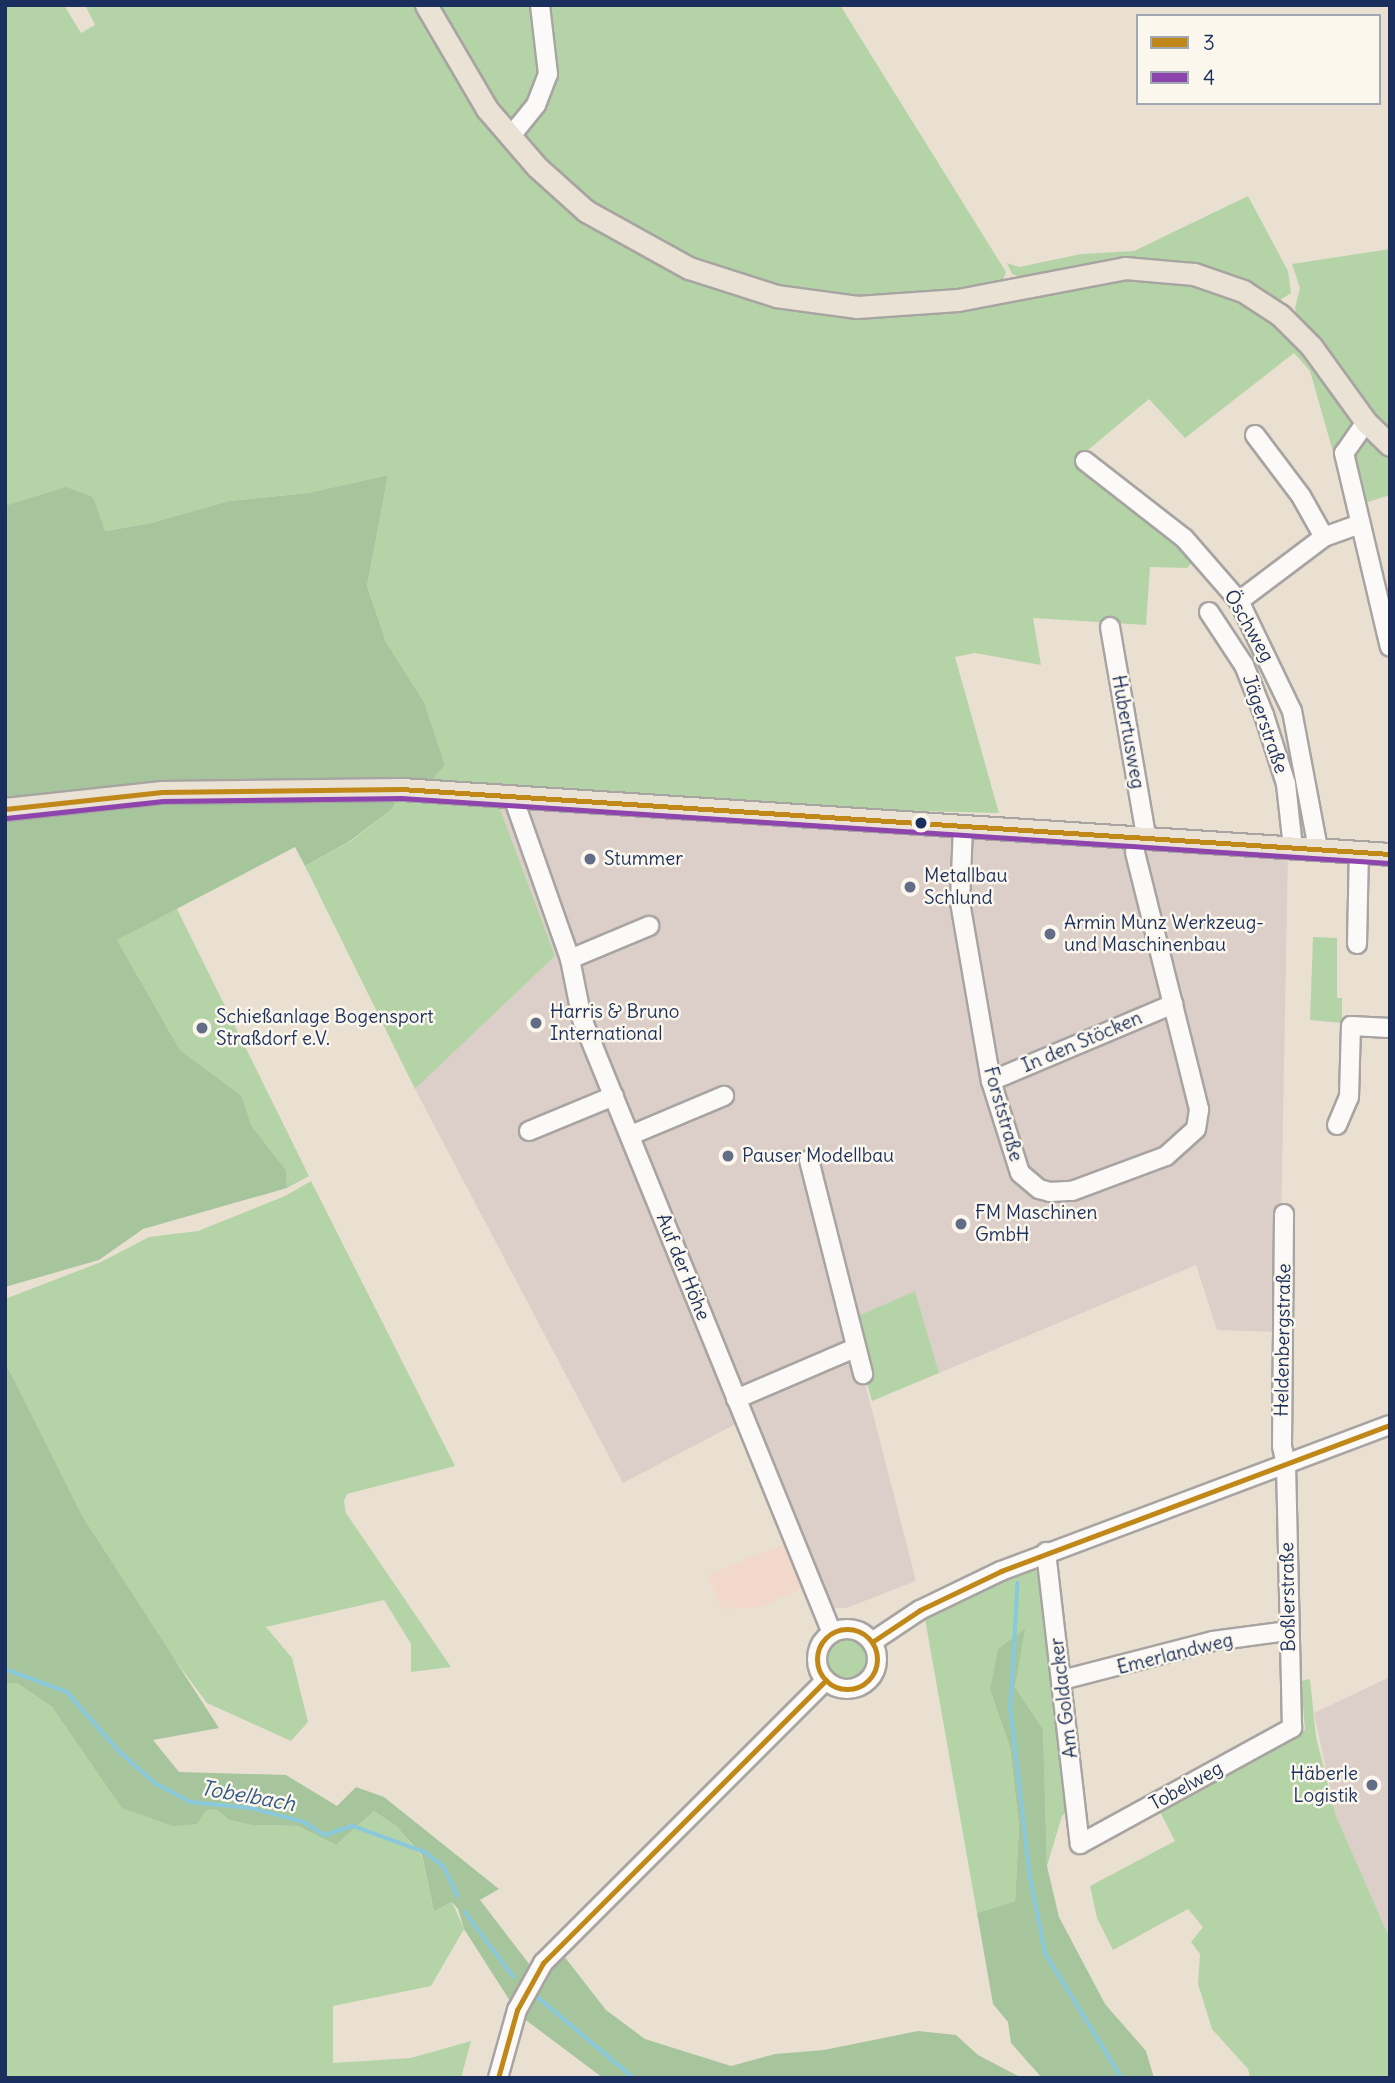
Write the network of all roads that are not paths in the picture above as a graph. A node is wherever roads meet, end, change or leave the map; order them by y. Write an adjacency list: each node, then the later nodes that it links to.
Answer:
1 (426, 5): 3 (main road)
2 (540, 5): 3 (street)
3 (510, 137): 4 (main road)
4 (1366, 422): 6 (main road); 8 (street)
5 (1255, 435): 9 (street)
6 (1390, 445)
7 (1085, 460): 10 (street, Öschweg)
8 (1360, 524): 9 (street); 13 (street)
9 (1324, 537): 10 (street)
10 (1239, 601): 19 (street, Öschweg)
11 (1209, 612): 18 (street, Jägerstraße)
12 (1110, 627): 17 (street, Hubertusweg)
13 (1390, 647)
14 (513, 797): 15 (main road); 16 (main road); 24 (street, Auf der Höhe)
15 (5, 809)
16 (963, 825): 17 (main road); 27 (street, Forststraße)
17 (1140, 844): 18 (main road); 25 (street, Forststraße)
18 (1293, 847): 19 (main road)
19 (1318, 849): 20 (main road)
20 (1359, 852): 21 (main road); 23 (street)
21 (1390, 854)
22 (649, 926): 24 (street)
23 (1357, 944)
24 (570, 959): 28 (street, Auf der Höhe)
25 (1173, 1004): 27 (street, In den Stöcken); 27 (street, Forststraße)
26 (1390, 1028): 30 (street)
27 (991, 1081)
28 (614, 1096): 31 (street); 32 (street, Auf der Höhe)
29 (724, 1096): 32 (street)
30 (1337, 1125)
31 (530, 1131)
32 (631, 1135): 37 (street, Auf der Höhe)
33 (809, 1160): 35 (street)
34 (1284, 1214): 39 (street, Heldenbergstraße)
35 (856, 1348): 36 (street); 37 (street)
36 (863, 1374)
37 (736, 1399): 42 (street, Auf der Höhe)
38 (1390, 1425): 39 (street)
39 (1286, 1465): 40 (street); 41 (street, Boßlerstraße)
40 (1046, 1552): 43 (street); 45 (street, Am Goldacker)
41 (1288, 1631): 45 (street, Emerlandweg); 46 (street, Boßlerstraße)
42 (832, 1633): 43 (street); 44 (street)
43 (872, 1642): 44 (street)
44 (826, 1680): 48 (street)
45 (1062, 1680): 47 (street, Am Goldacker)
46 (1292, 1728): 47 (street, Tobelweg)
47 (1080, 1844)
48 (498, 2078)

